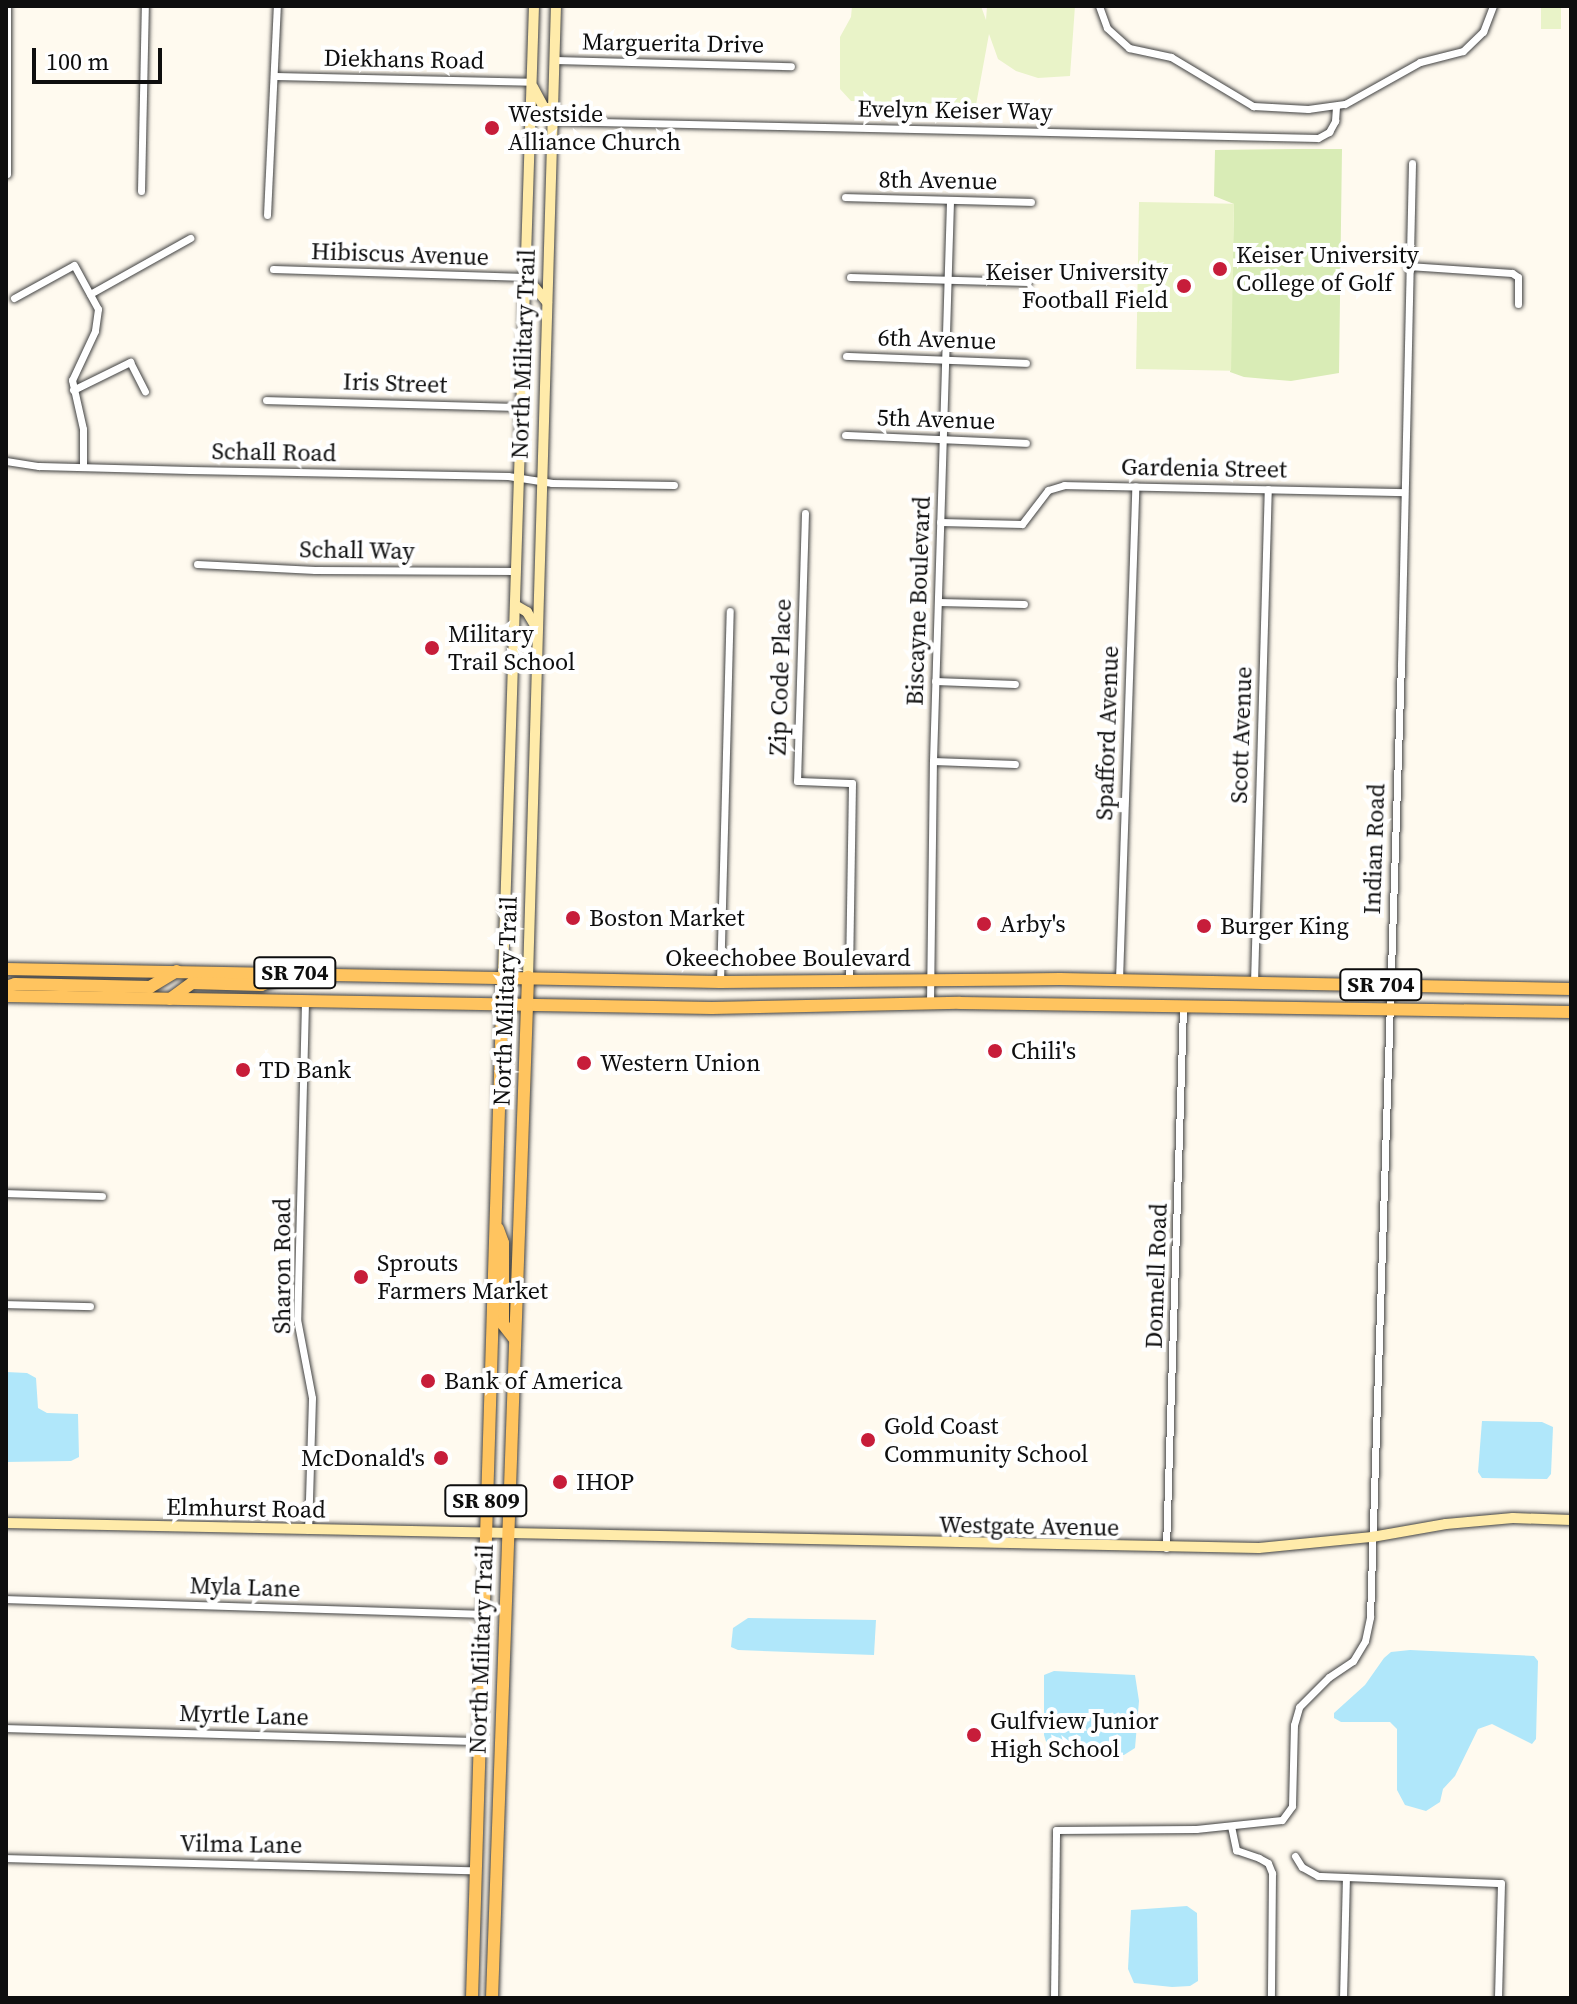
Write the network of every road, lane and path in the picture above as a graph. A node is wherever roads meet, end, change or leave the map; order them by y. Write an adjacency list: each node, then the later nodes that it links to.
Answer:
1 (7, 6): 14 (street)
2 (145, 6): 19 (street)
3 (277, 6): 10 (street)
4 (534, 6): 11 (main road, North Military Trail / SR 809)
5 (556, 6): 8 (main road, North Military Trail / SR 809)
6 (1099, 6): 12 (street)
7 (1493, 6): 12 (street)
8 (555, 60): 9 (street, Marguerita Drive); 13 (main road, North Military Trail / SR 809)
9 (791, 66)
10 (275, 76): 11 (street, Diekhans Road); 23 (street)
11 (532, 84): 13 (main road); 27 (main road, North Military Trail / SR 809)
12 (1336, 107): 15 (street, Evelyn Keiser Way)
13 (553, 108): 15 (main road, North Military Trail / SR 809)
14 (7, 113): 16 (street)
15 (553, 121): 33 (main road, North Military Trail / SR 809)
16 (6, 135): 18 (street)
17 (1412, 163): 25 (street, Indian Road)
18 (7, 174)
19 (141, 191)
20 (845, 197): 21 (street, 8th Avenue)
21 (950, 200): 22 (street, 8th Avenue); 29 (street, Biscayne Boulevard)
22 (1031, 202)
23 (267, 215)
24 (190, 238): 31 (street)
25 (1408, 266): 34 (street); 52 (street, Indian Road)
26 (273, 269): 27 (street, Hibiscus Avenue)
27 (526, 277): 33 (main road); 41 (main road, North Military Trail / SR 809)
28 (850, 277): 29 (street)
29 (948, 279): 30 (street); 36 (street, Biscayne Boulevard)
30 (1028, 282)
31 (90, 294): 32 (street); 38 (street)
32 (14, 298)
33 (547, 302): 48 (main road, North Military Trail / SR 809)
34 (1518, 304)
35 (846, 356): 36 (street, 6th Avenue)
36 (945, 358): 37 (street, 6th Avenue); 43 (street, Biscayne Boulevard)
37 (1026, 363)
38 (73, 390): 39 (street); 46 (street)
39 (145, 391)
40 (266, 400): 41 (street, Iris Street)
41 (522, 407): 47 (main road, North Military Trail / SR 809)
42 (845, 435): 43 (street, 5th Avenue)
43 (943, 438): 44 (street, 5th Avenue); 54 (street, Biscayne Boulevard)
44 (1026, 443)
45 (6, 461): 46 (street, Schall Road)
46 (83, 467): 47 (street, Schall Road)
47 (520, 478): 48 (street, Schall Road); 56 (main road, North Military Trail / SR 809)
48 (542, 482): 49 (street, Schall Road); 61 (main road, North Military Trail / SR 809)
49 (674, 485)
50 (1135, 486): 51 (street, Gardenia Street); 54 (street, Gardenia Street); 72 (street, Spafford Avenue)
51 (1268, 489): 52 (street, Gardenia Street); 75 (street, Scott Avenue)
52 (1404, 492): 76 (street, Indian Road)
53 (805, 513): 73 (street, Zip Code Place)
54 (940, 522): 57 (street, Biscayne Boulevard)
55 (197, 564): 56 (street, Schall Way)
56 (516, 571): 59 (main road, North Military Trail / SR 809)
57 (938, 602): 58 (street); 62 (street, Biscayne Boulevard)
58 (1024, 604)
59 (515, 605): 61 (main road); 69 (main road, North Military Trail / SR 809)
60 (730, 611): 74 (street)
61 (537, 628): 70 (main road, North Military Trail / SR 809)
62 (935, 681): 63 (street); 64 (street, Biscayne Boulevard)
63 (1015, 684)
64 (933, 761): 65 (street); 71 (street, Biscayne Boulevard)
65 (1015, 764)
66 (6, 969): 67 (main road, Okeechobee Boulevard / SR 704)
67 (177, 971): 68 (main road, Okeechobee Boulevard / SR 704); 77 (main road)
68 (293, 973): 69 (main road, Okeechobee Boulevard / SR 704); 80 (main road)
69 (503, 976): 70 (main road, Okeechobee Boulevard / SR 704); 83 (main road, North Military Trail / SR 809)
70 (528, 977): 74 (main road, Okeechobee Boulevard / SR 704); 84 (main road, North Military Trail / SR 809)
71 (930, 979): 72 (main road, Okeechobee Boulevard / SR 704); 73 (main road, Okeechobee Boulevard / SR 704); 82 (street, Biscayne Boulevard)
72 (1119, 980): 75 (main road, Okeechobee Boulevard / SR 704)
73 (849, 981): 74 (main road, Okeechobee Boulevard / SR 704)
74 (720, 982)
75 (1254, 983): 76 (main road, Okeechobee Boulevard / SR 704)
76 (1389, 985): 78 (main road, Okeechobee Boulevard / SR 704); 86 (street, Indian Road)
77 (6, 987)
78 (1571, 989)
79 (6, 996): 80 (main road, Okeechobee Boulevard / SR 704)
80 (170, 999): 81 (main road, Okeechobee Boulevard / SR 704)
81 (305, 1002): 83 (main road, Okeechobee Boulevard / SR 704); 96 (street, Sharon Road)
82 (930, 1003): 84 (main road, Okeechobee Boulevard / SR 704); 85 (main road, Okeechobee Boulevard / SR 704)
83 (501, 1005): 84 (main road, Okeechobee Boulevard / SR 704); 90 (main road, North Military Trail / SR 809)
84 (527, 1005): 93 (main road, North Military Trail / SR 809)
85 (1183, 1006): 86 (main road, Okeechobee Boulevard / SR 704); 100 (street, Donnell Road)
86 (1389, 1010): 87 (main road, Okeechobee Boulevard / SR 704); 99 (street, Indian Road)
87 (1571, 1012)
88 (6, 1193): 89 (street)
89 (102, 1196)
90 (495, 1218): 93 (main road); 97 (main road, North Military Trail / SR 809)
91 (6, 1304): 92 (street)
92 (90, 1306)
93 (514, 1338): 98 (main road, North Military Trail / SR 809)
94 (1571, 1520): 99 (main road, Westgate Avenue)
95 (6, 1523): 96 (main road, Elmhurst Road)
96 (308, 1530): 97 (main road, Elmhurst Road)
97 (485, 1533): 98 (main road, Westgate Avenue); 102 (main road, North Military Trail / SR 809)
98 (507, 1533): 100 (main road, Westgate Avenue); 110 (main road, North Military Trail / SR 809)
99 (1372, 1537): 100 (main road, Westgate Avenue); 105 (street, Indian Road)
100 (1166, 1548)
101 (6, 1599): 102 (street, Myla Lane)
102 (483, 1614): 104 (main road, North Military Trail / SR 809)
103 (6, 1728): 104 (street, Myrtle Lane)
104 (480, 1741): 106 (main road, North Military Trail / SR 809)
105 (1231, 1826): 115 (street); 116 (street)
106 (477, 1842): 109 (main road, North Military Trail / SR 809); 110 (main road)
107 (1295, 1856): 111 (street)
108 (6, 1858): 109 (street, Vilma Lane)
109 (476, 1870): 112 (main road); 113 (main road, North Military Trail / SR 809)
110 (496, 1871): 112 (main road, North Military Trail / SR 809)
111 (1346, 1877): 117 (street); 118 (street)
112 (495, 1892): 114 (main road, North Military Trail / SR 809)
113 (472, 1998)
114 (492, 1998)
115 (1054, 1998)
116 (1271, 1998)
117 (1343, 1998)
118 (1498, 1998)

